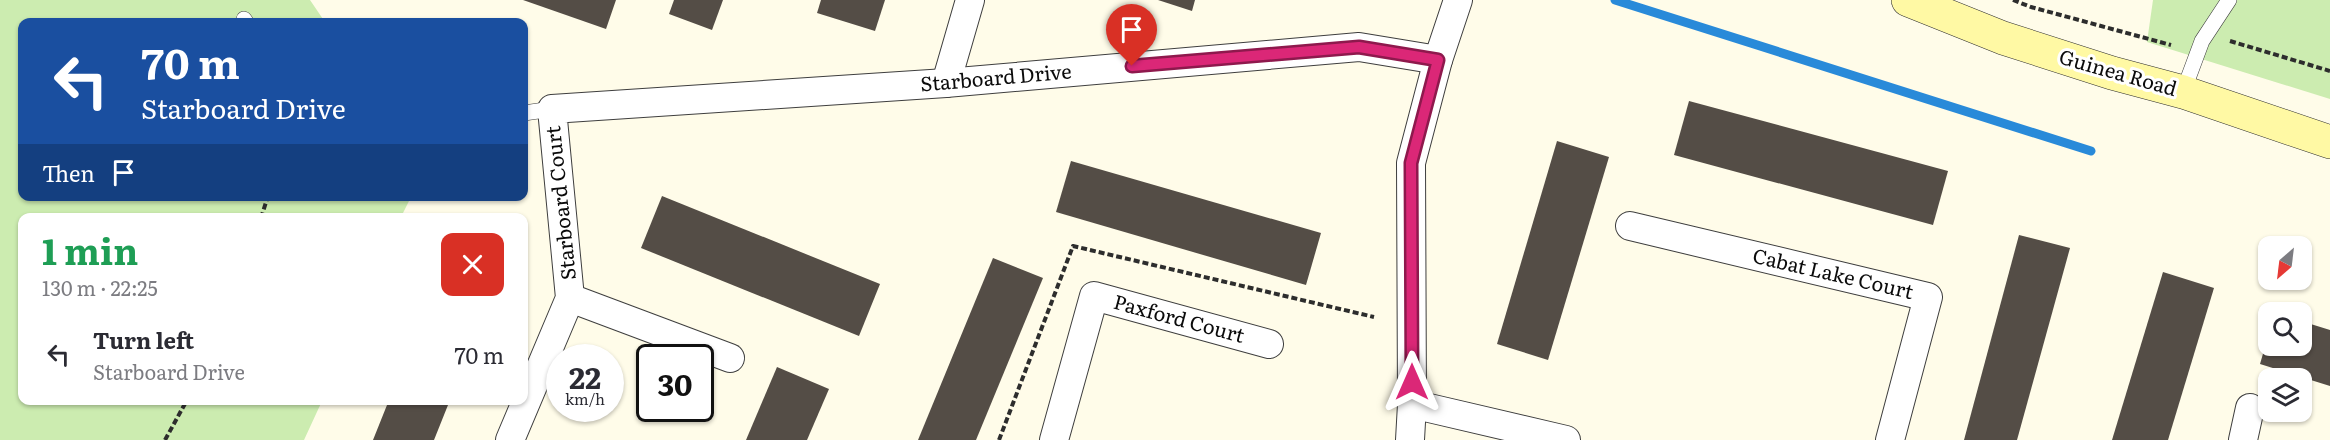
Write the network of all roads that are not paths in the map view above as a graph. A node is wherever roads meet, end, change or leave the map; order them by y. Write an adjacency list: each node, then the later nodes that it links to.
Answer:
1 (970, 0): 6 (street)
2 (1458, 0): 5 (street)
3 (1908, 0): 7 (main road, Guinea Road)
4 (2229, 0): 7 (lane)
5 (1438, 60): 6 (street, Starboard Drive); 16 (street)
6 (946, 82): 8 (street, Starboard Drive)
7 (2183, 92): 10 (main road, Guinea Road)
8 (552, 109): 9 (lane); 12 (street, Starboard Court)
9 (528, 112)
10 (2330, 142)
11 (1630, 226): 23 (street, Cabat Lake Court)
12 (570, 298): 14 (street, Starboard Court); 15 (street, Starboard Court)
13 (1269, 344): 20 (street, Paxford Court)
14 (730, 358)
15 (528, 397)
16 (1412, 404): 21 (street); 22 (street)
17 (525, 405): 19 (street, Starboard Court)
18 (2250, 408): 24 (street)
19 (510, 440)
20 (1054, 440)
21 (1410, 440)
22 (1566, 440)
23 (1890, 440)
24 (2243, 440)

